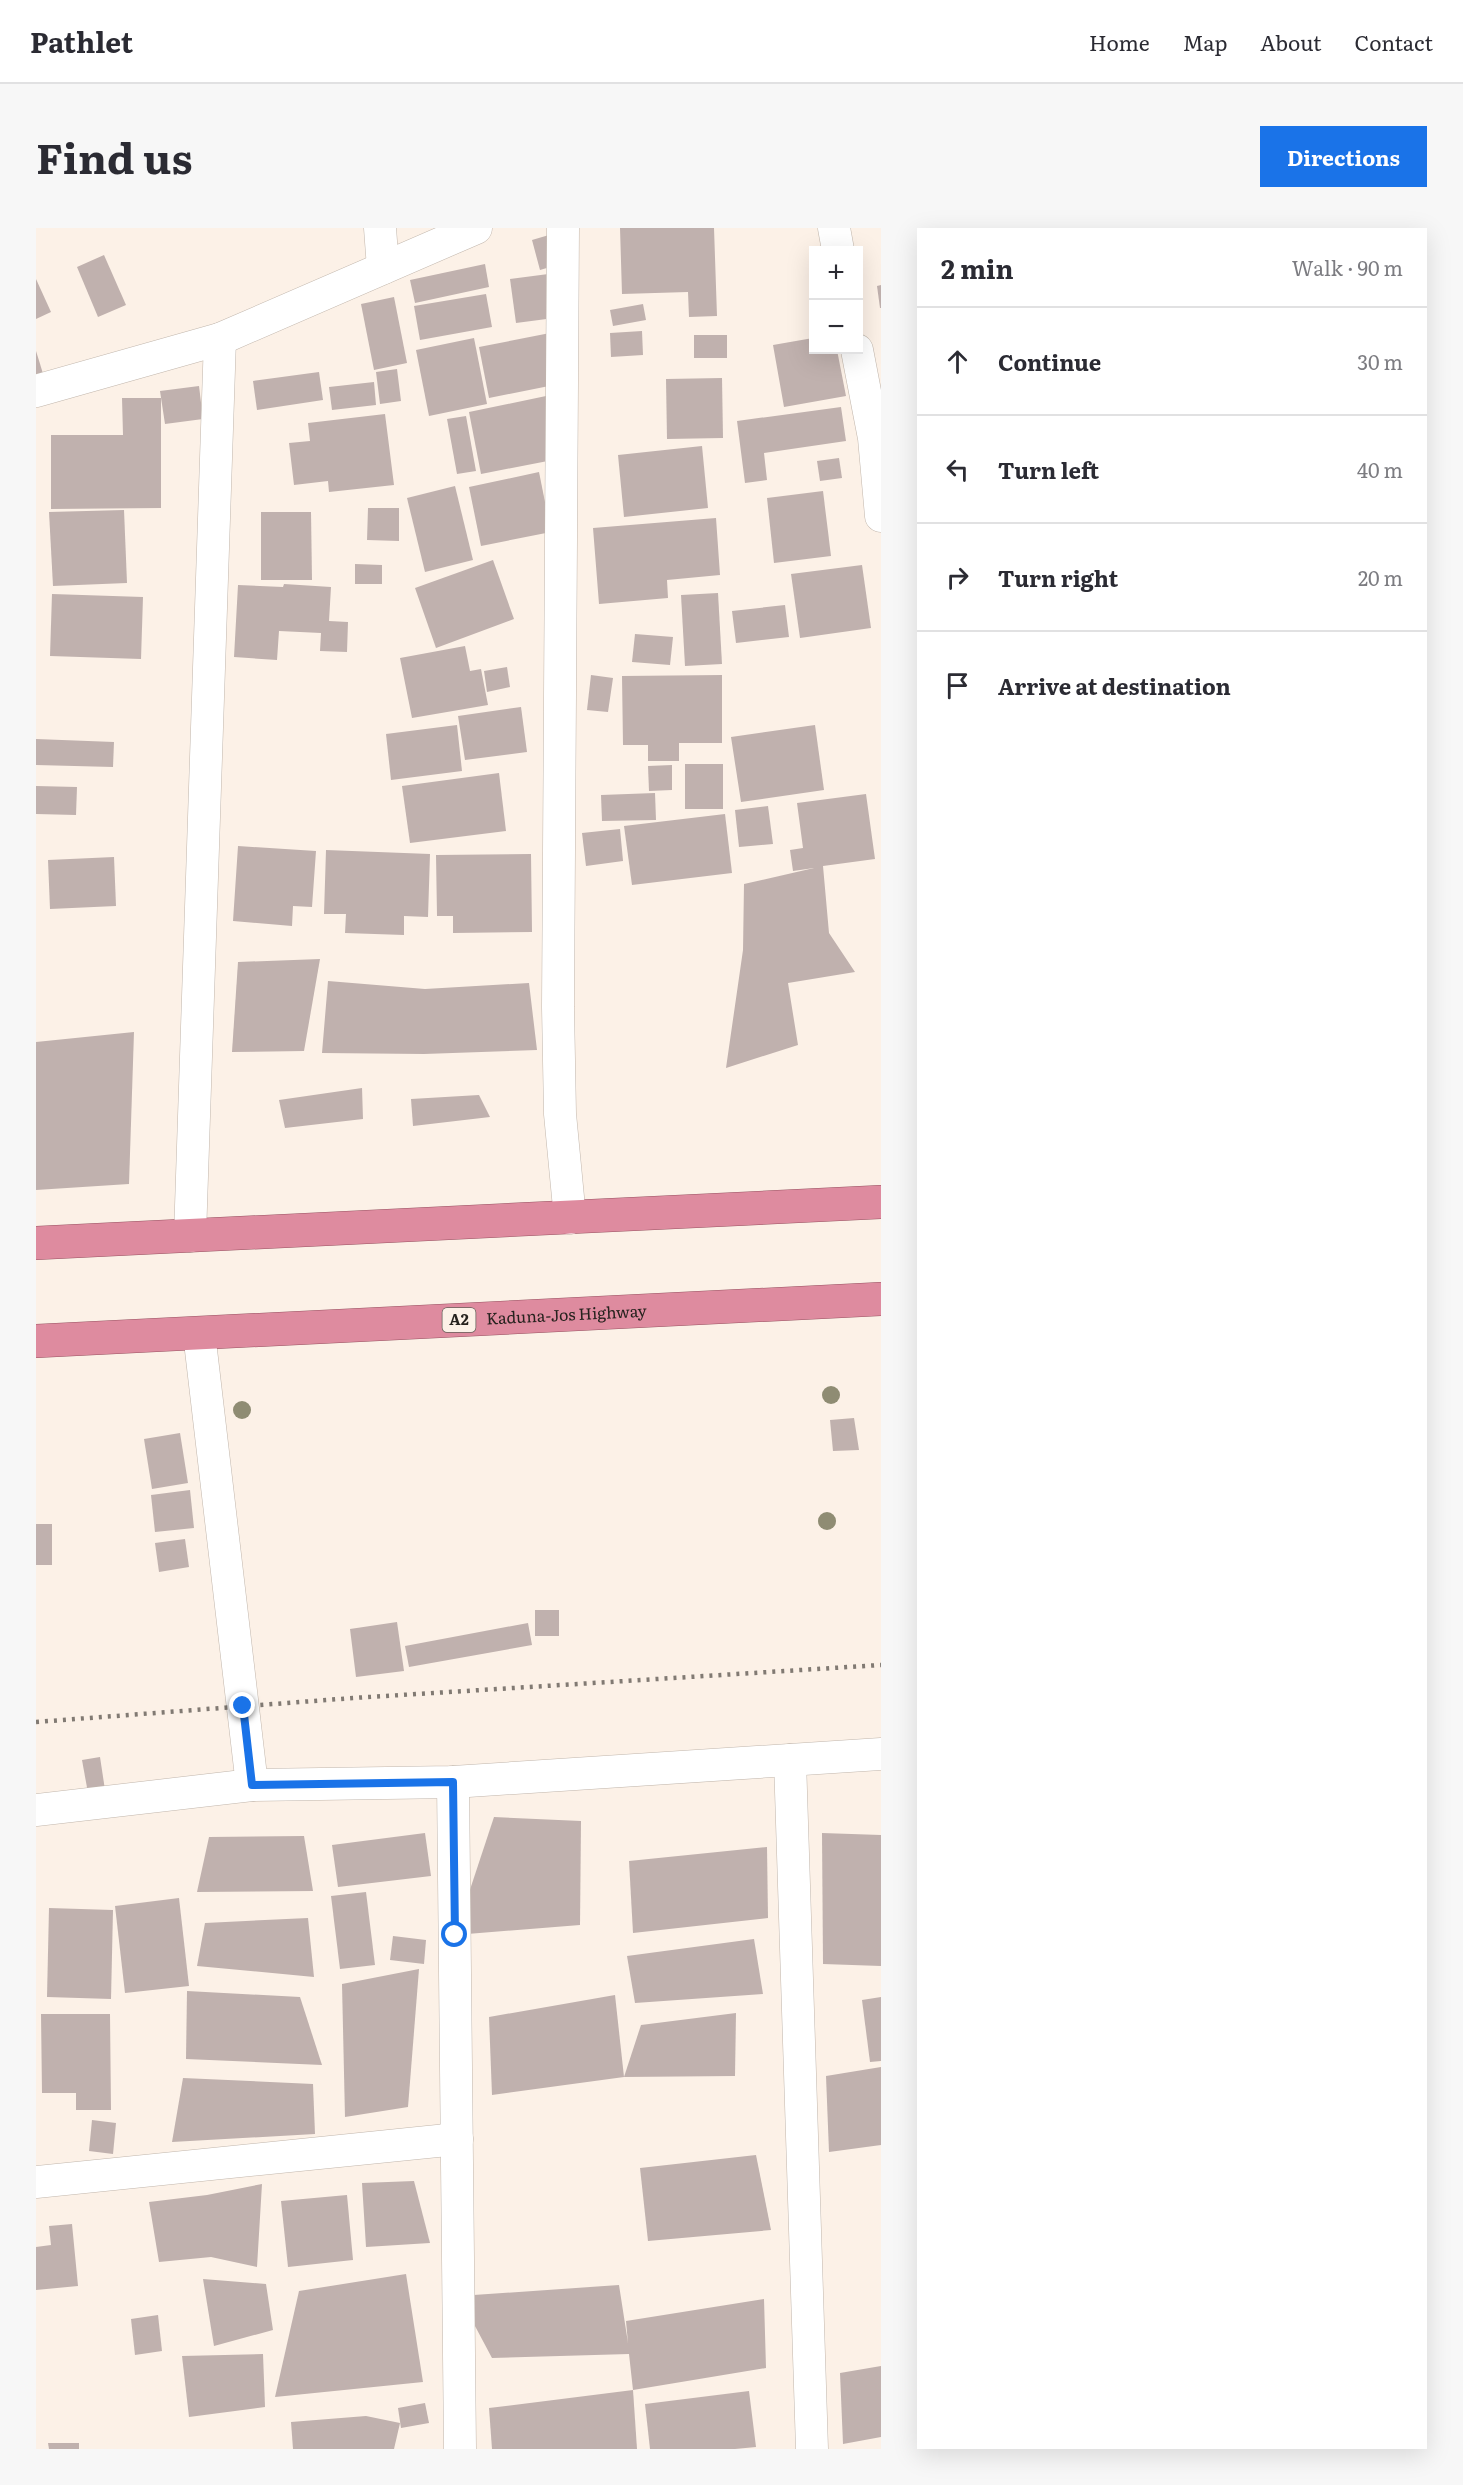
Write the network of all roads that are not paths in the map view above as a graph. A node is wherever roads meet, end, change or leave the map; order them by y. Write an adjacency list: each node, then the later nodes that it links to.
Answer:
1 (380, 228): 6 (street)
2 (476, 228): 6 (street)
3 (563, 228): 12 (street)
4 (834, 228): 5 (street)
5 (837, 246)
6 (383, 268): 7 (street)
7 (220, 339): 9 (street); 13 (street)
8 (858, 354): 10 (street)
9 (36, 391)
10 (881, 516)
11 (881, 1203): 12 (highway)
12 (570, 1218): 13 (highway)
13 (190, 1236): 14 (highway)
14 (36, 1243)
15 (881, 1299): 16 (highway, Kaduna-Jos Highway / A2)
16 (199, 1333): 17 (highway, Kaduna-Jos Highway / A2); 21 (street)
17 (36, 1341)
18 (881, 1754): 19 (street)
19 (790, 1760): 20 (street); 26 (street)
20 (453, 1782): 21 (street); 23 (street)
21 (252, 1785): 22 (street)
22 (36, 1810)
23 (458, 2139): 24 (street); 25 (street)
24 (36, 2182)
25 (460, 2449)
26 (812, 2449)

